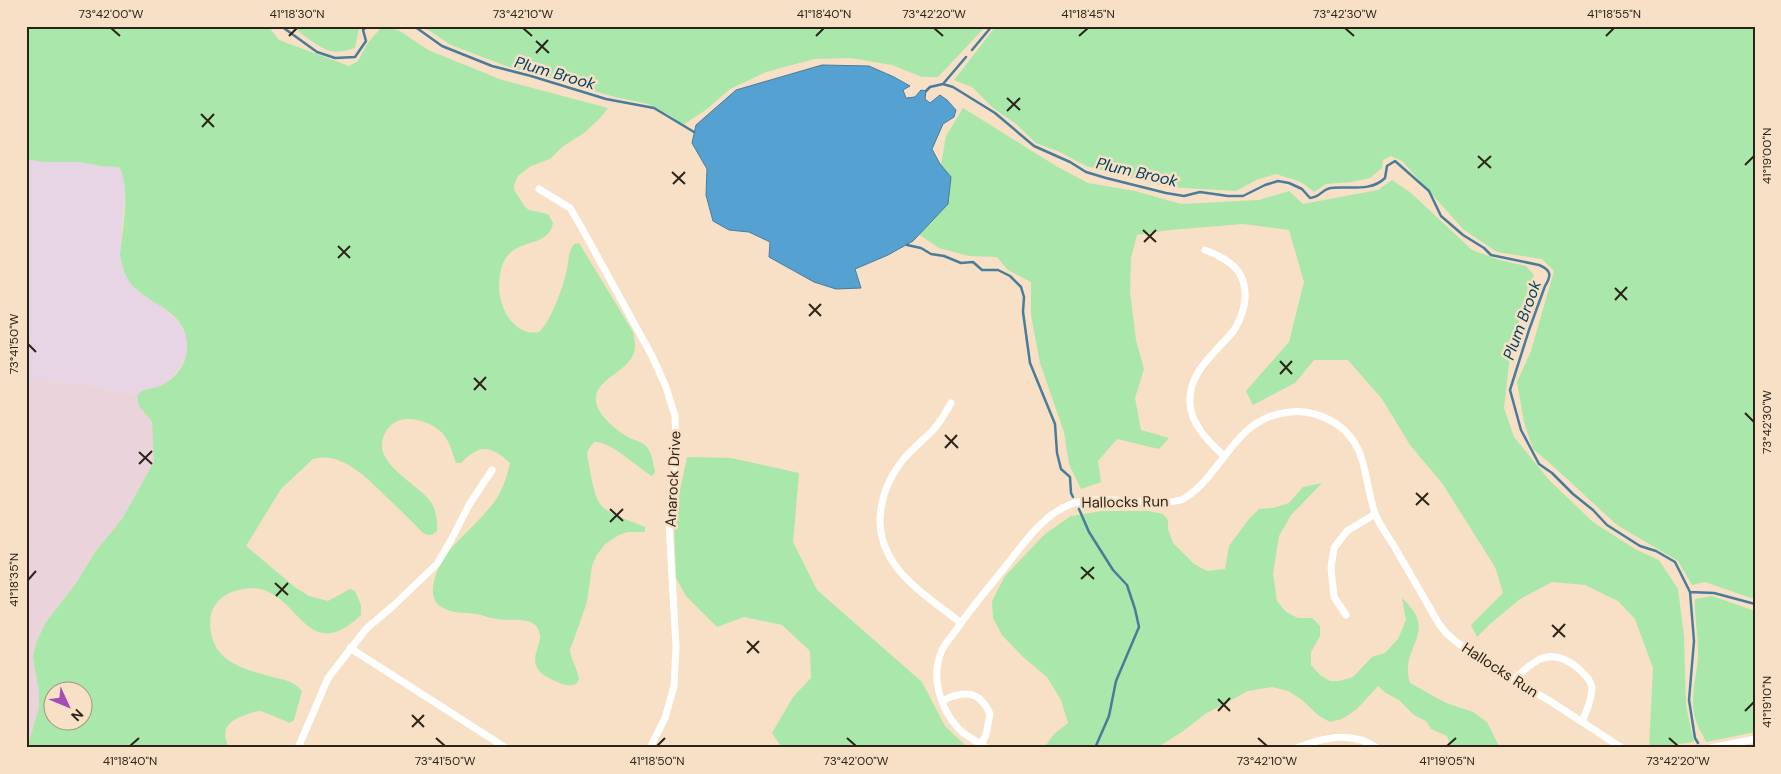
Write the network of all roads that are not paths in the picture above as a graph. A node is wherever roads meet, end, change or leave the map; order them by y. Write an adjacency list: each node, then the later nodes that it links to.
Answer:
1 (539, 189): 17 (street, Anarock Drive)
2 (1205, 250): 4 (street)
3 (951, 403): 8 (street)
4 (1224, 456): 6 (street, Hallocks Run); 8 (street, Hallocks Run)
5 (492, 470): 9 (street)
6 (1375, 514): 7 (street); 10 (street, Hallocks Run)
7 (1346, 616)
8 (961, 623): 11 (street, Hallocks Run)
9 (350, 648): 15 (street); 16 (street)
10 (1514, 680): 12 (street, Hallocks Run); 12 (street)
11 (942, 701): 14 (street, Hallocks Run); 14 (street)
12 (1582, 722): 20 (street, Hallocks Run)
13 (1755, 739): 21 (street)
14 (984, 746)
15 (298, 748)
16 (506, 748)
17 (650, 748)
18 (1296, 748): 19 (street)
19 (1377, 748)
20 (1622, 748)
21 (1710, 748)

